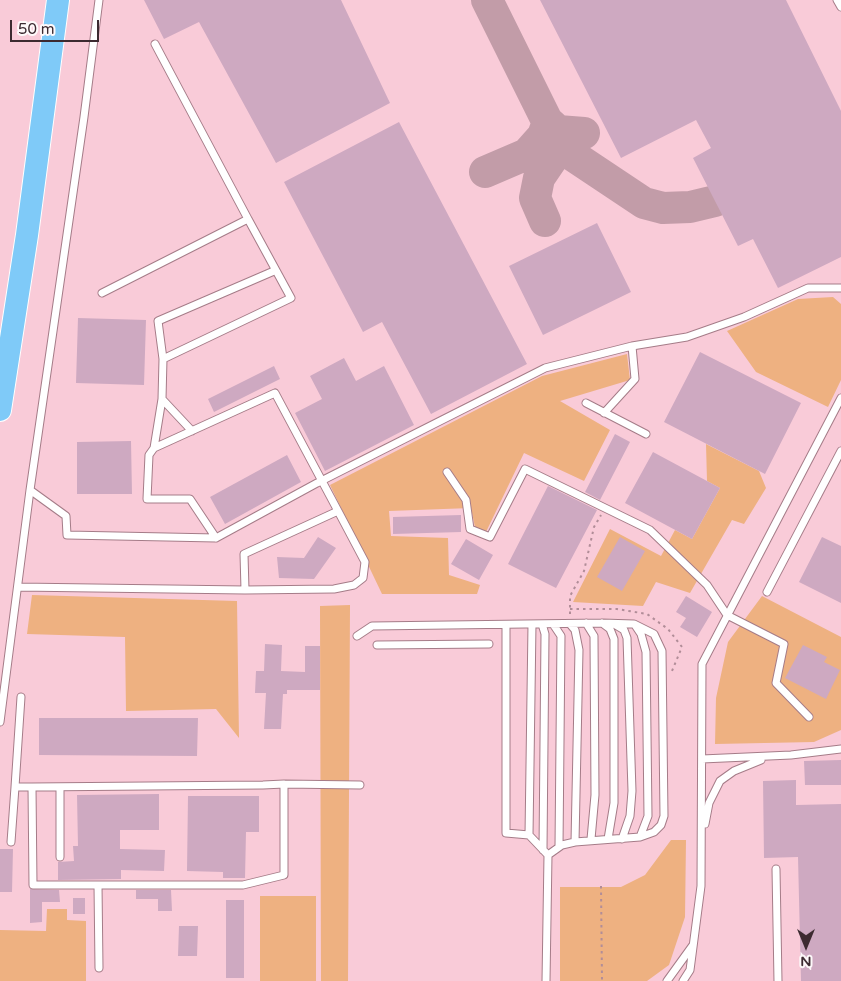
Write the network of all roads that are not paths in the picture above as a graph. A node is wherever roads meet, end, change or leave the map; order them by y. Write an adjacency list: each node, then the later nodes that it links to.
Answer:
1 (58, 0): 15 (highway)
2 (98, 0): 23 (lane)
3 (838, 0): 4 (lane)
4 (841, 7)
5 (155, 44): 6 (lane)
6 (248, 219): 7 (lane); 9 (lane)
7 (274, 271): 11 (lane); 11 (lane)
8 (841, 288): 10 (lane)
9 (102, 293)
10 (632, 346): 16 (lane); 22 (lane)
11 (163, 359): 13 (lane)
12 (841, 398): 29 (lane)
13 (162, 399): 17 (lane); 19 (lane)
14 (586, 403): 16 (lane)
15 (0, 410)
16 (604, 413): 18 (lane)
17 (192, 431): 19 (lane); 22 (lane)
18 (646, 434)
19 (154, 448): 25 (lane)
20 (841, 451): 28 (lane)
21 (447, 472): 29 (lane)
22 (321, 481): 24 (lane); 25 (lane)
23 (30, 490): 25 (lane); 26 (lane)
24 (338, 511): 27 (lane); 27 (lane)
25 (216, 538)
26 (18, 587): 27 (lane); 44 (lane)
27 (245, 590)
28 (767, 592)
29 (727, 616): 43 (lane); 47 (lane)
30 (586, 623): 31 (lane); 37 (lane); 56 (lane)
31 (602, 623): 32 (lane); 57 (lane)
32 (613, 623): 38 (lane); 58 (lane)
33 (506, 624): 34 (lane); 39 (lane); 53 (lane)
34 (532, 624): 35 (lane); 53 (lane)
35 (542, 624): 36 (lane); 62 (lane)
36 (553, 624): 37 (lane); 61 (lane)
37 (570, 624): 60 (lane)
38 (634, 624): 55 (lane); 55 (lane)
39 (356, 636)
40 (489, 644): 41 (lane)
41 (377, 645)
42 (21, 697): 51 (lane)
43 (809, 717)
44 (0, 722)
45 (841, 750): 46 (lane)
46 (776, 756): 47 (lane); 54 (lane)
47 (702, 759): 54 (lane)
48 (284, 784): 49 (lane); 50 (lane); 65 (lane)
49 (360, 785)
50 (60, 786): 52 (lane); 63 (lane)
51 (15, 787): 52 (lane); 59 (lane)
52 (32, 787): 65 (lane)
53 (529, 835): 62 (lane)
54 (702, 836): 66 (lane)
55 (640, 838): 58 (lane)
56 (591, 839): 57 (lane); 60 (lane)
57 (608, 839): 58 (lane)
58 (622, 839)
59 (11, 842)
60 (575, 842): 61 (lane)
61 (559, 847): 62 (lane)
62 (546, 852): 68 (lane)
63 (60, 857)
64 (776, 869): 71 (lane)
65 (98, 885): 67 (lane)
66 (695, 943): 69 (lane); 70 (lane)
67 (99, 968)
68 (546, 981)
69 (667, 981)
70 (683, 981)
71 (778, 981)

